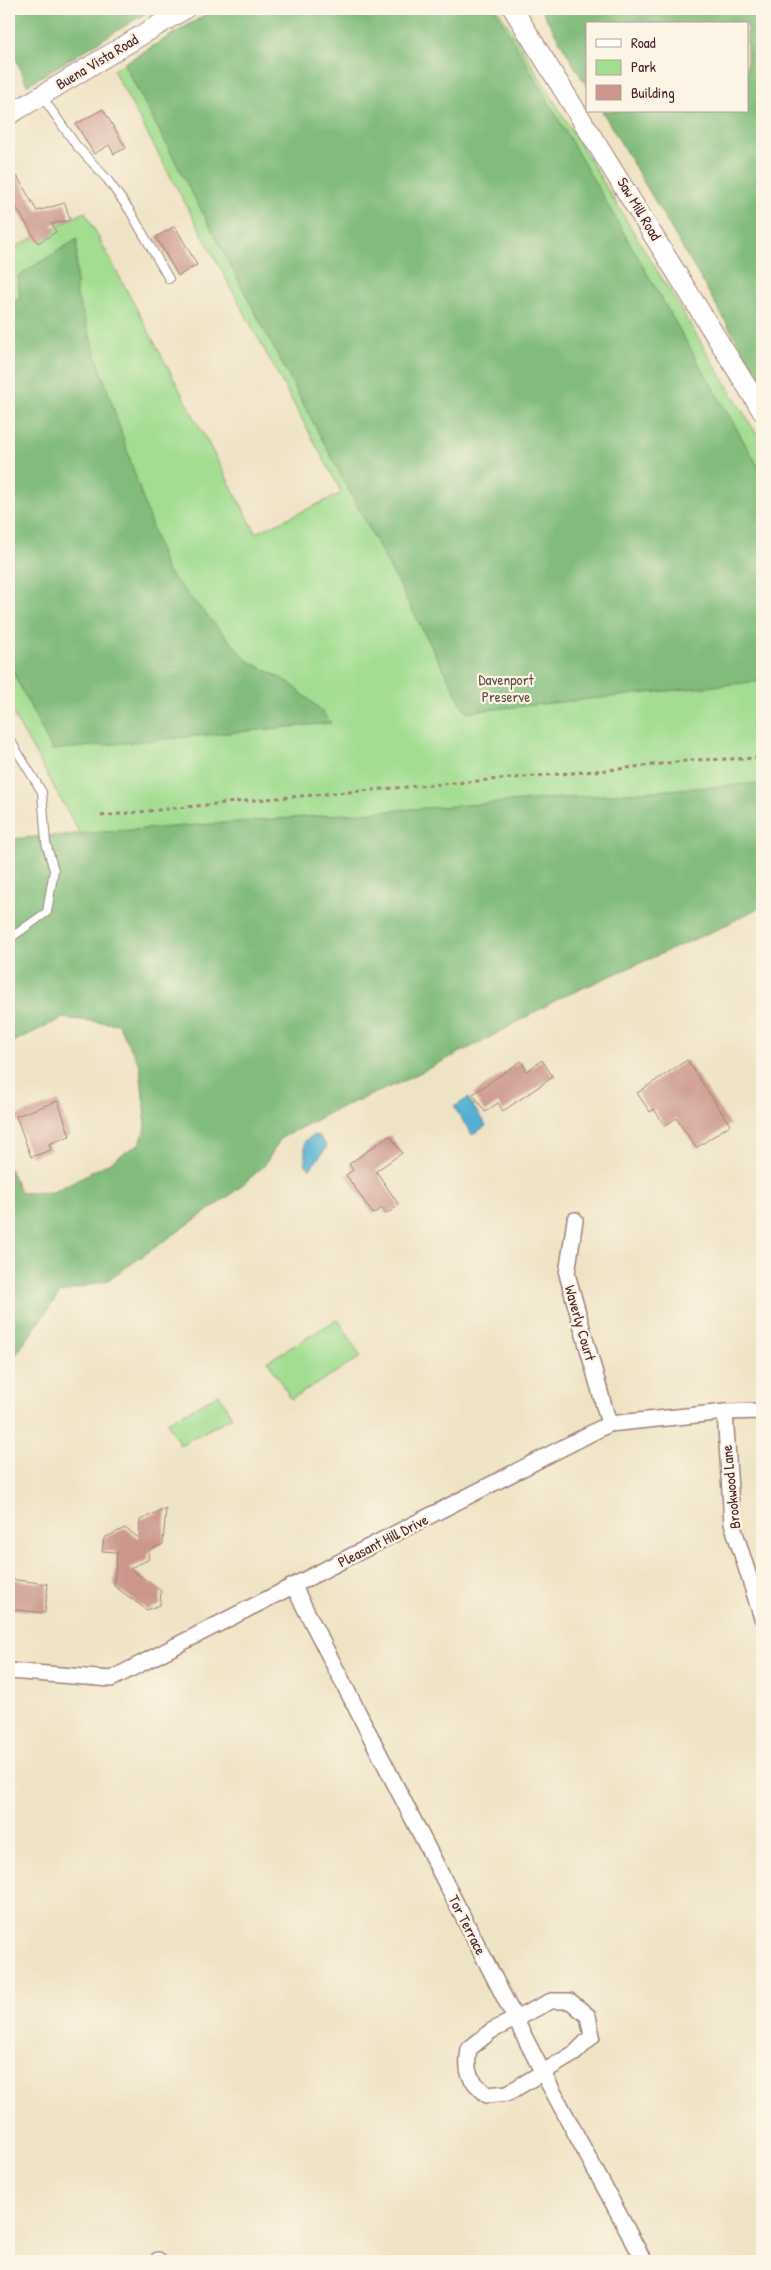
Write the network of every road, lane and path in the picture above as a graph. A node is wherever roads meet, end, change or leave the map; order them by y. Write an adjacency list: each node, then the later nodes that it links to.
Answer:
1 (184, 9): 3 (street, Buena Vista Road)
2 (513, 9): 6 (street, Saw Mill Road)
3 (41, 95): 4 (street, Buena Vista Road); 5 (lane)
4 (11, 110)
5 (169, 279)
6 (762, 411)
7 (9, 738): 10 (lane)
8 (762, 758): 9 (path)
9 (101, 816)
10 (9, 939)
11 (575, 1220): 14 (street, Waverly Court)
12 (762, 1411): 13 (street, Pleasant Hill Drive)
13 (725, 1412): 14 (street, Pleasant Hill Drive); 16 (street, Brookwood Lane)
14 (608, 1424): 15 (street, Pleasant Hill Drive)
15 (294, 1587): 17 (street, Pleasant Hill Drive); 18 (street, Tor Terrace)
16 (762, 1618)
17 (9, 1671)
18 (515, 2018): 19 (street, Tor Terrace); 19 (street); 19 (street)
19 (543, 2073): 20 (street, Tor Terrace)
20 (644, 2261)

